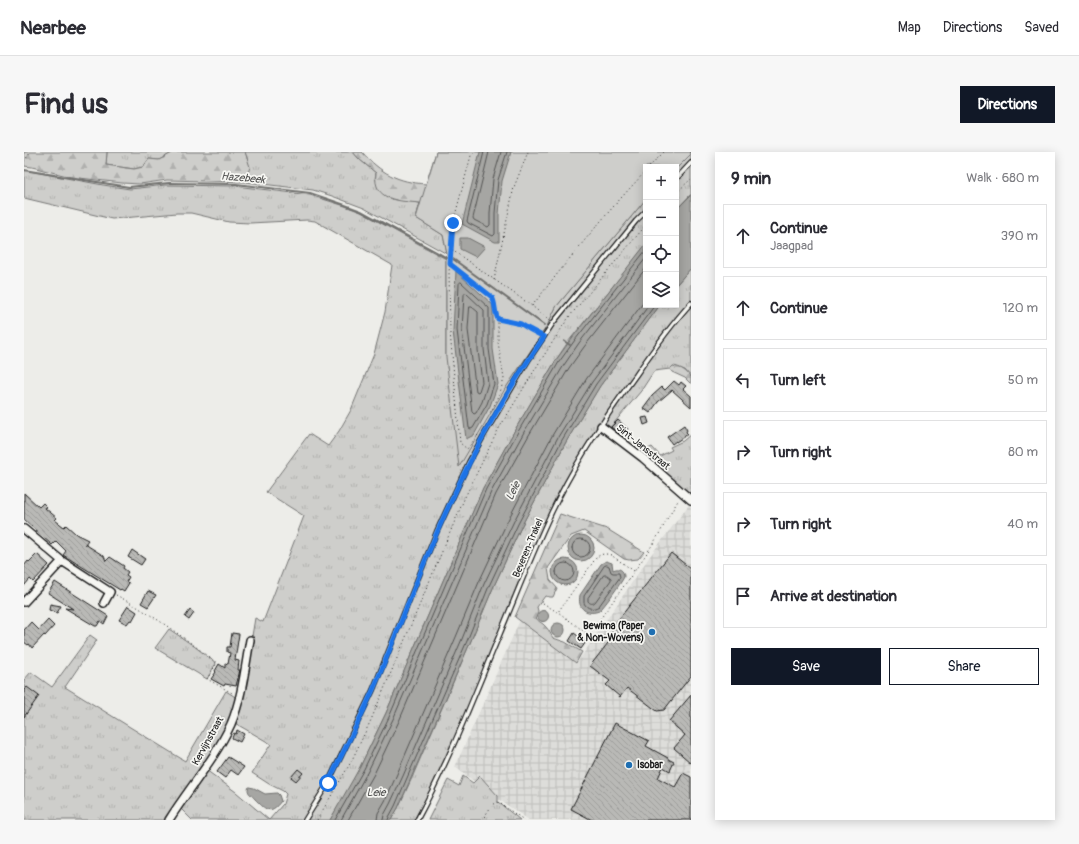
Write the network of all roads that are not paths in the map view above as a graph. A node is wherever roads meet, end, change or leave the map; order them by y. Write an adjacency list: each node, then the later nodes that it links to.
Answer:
1 (691, 163): 2 (lane)
2 (679, 176)
3 (643, 214): 13 (lane)
4 (691, 303): 5 (lane, Beveren-Trakel)
5 (601, 426): 6 (street, Sint-Jansstraat); 14 (lane, Beveren-Trakel)
6 (691, 500)
7 (24, 529): 8 (street)
8 (62, 561): 9 (street); 10 (street)
9 (24, 602)
10 (104, 603)
11 (250, 640): 12 (street, Kervijnstraat)
12 (169, 820)
13 (305, 820)
14 (416, 820)

